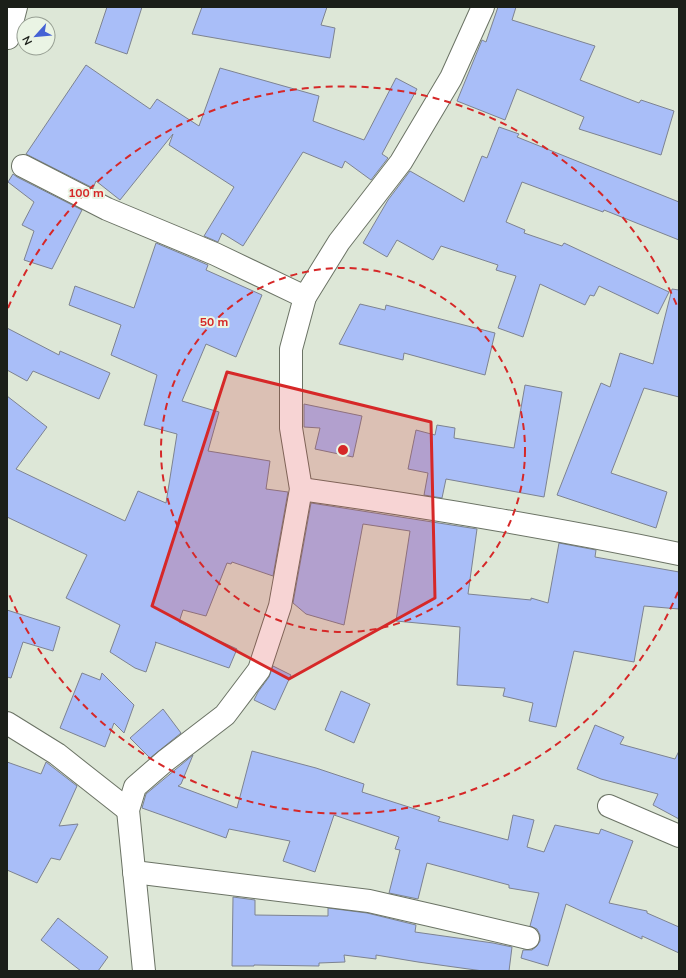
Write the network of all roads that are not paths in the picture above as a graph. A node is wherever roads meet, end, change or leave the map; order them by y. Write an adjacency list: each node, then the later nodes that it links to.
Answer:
1 (16, 7): 3 (street)
2 (483, 7): 5 (street)
3 (8, 38)
4 (23, 166): 5 (street)
5 (305, 297): 6 (street)
6 (301, 489): 7 (street); 10 (street)
7 (679, 554)
8 (7, 723): 10 (street)
9 (609, 806): 11 (street)
10 (128, 810): 12 (street)
11 (679, 836)
12 (134, 872): 13 (street); 14 (street)
13 (528, 938)
14 (144, 971)

